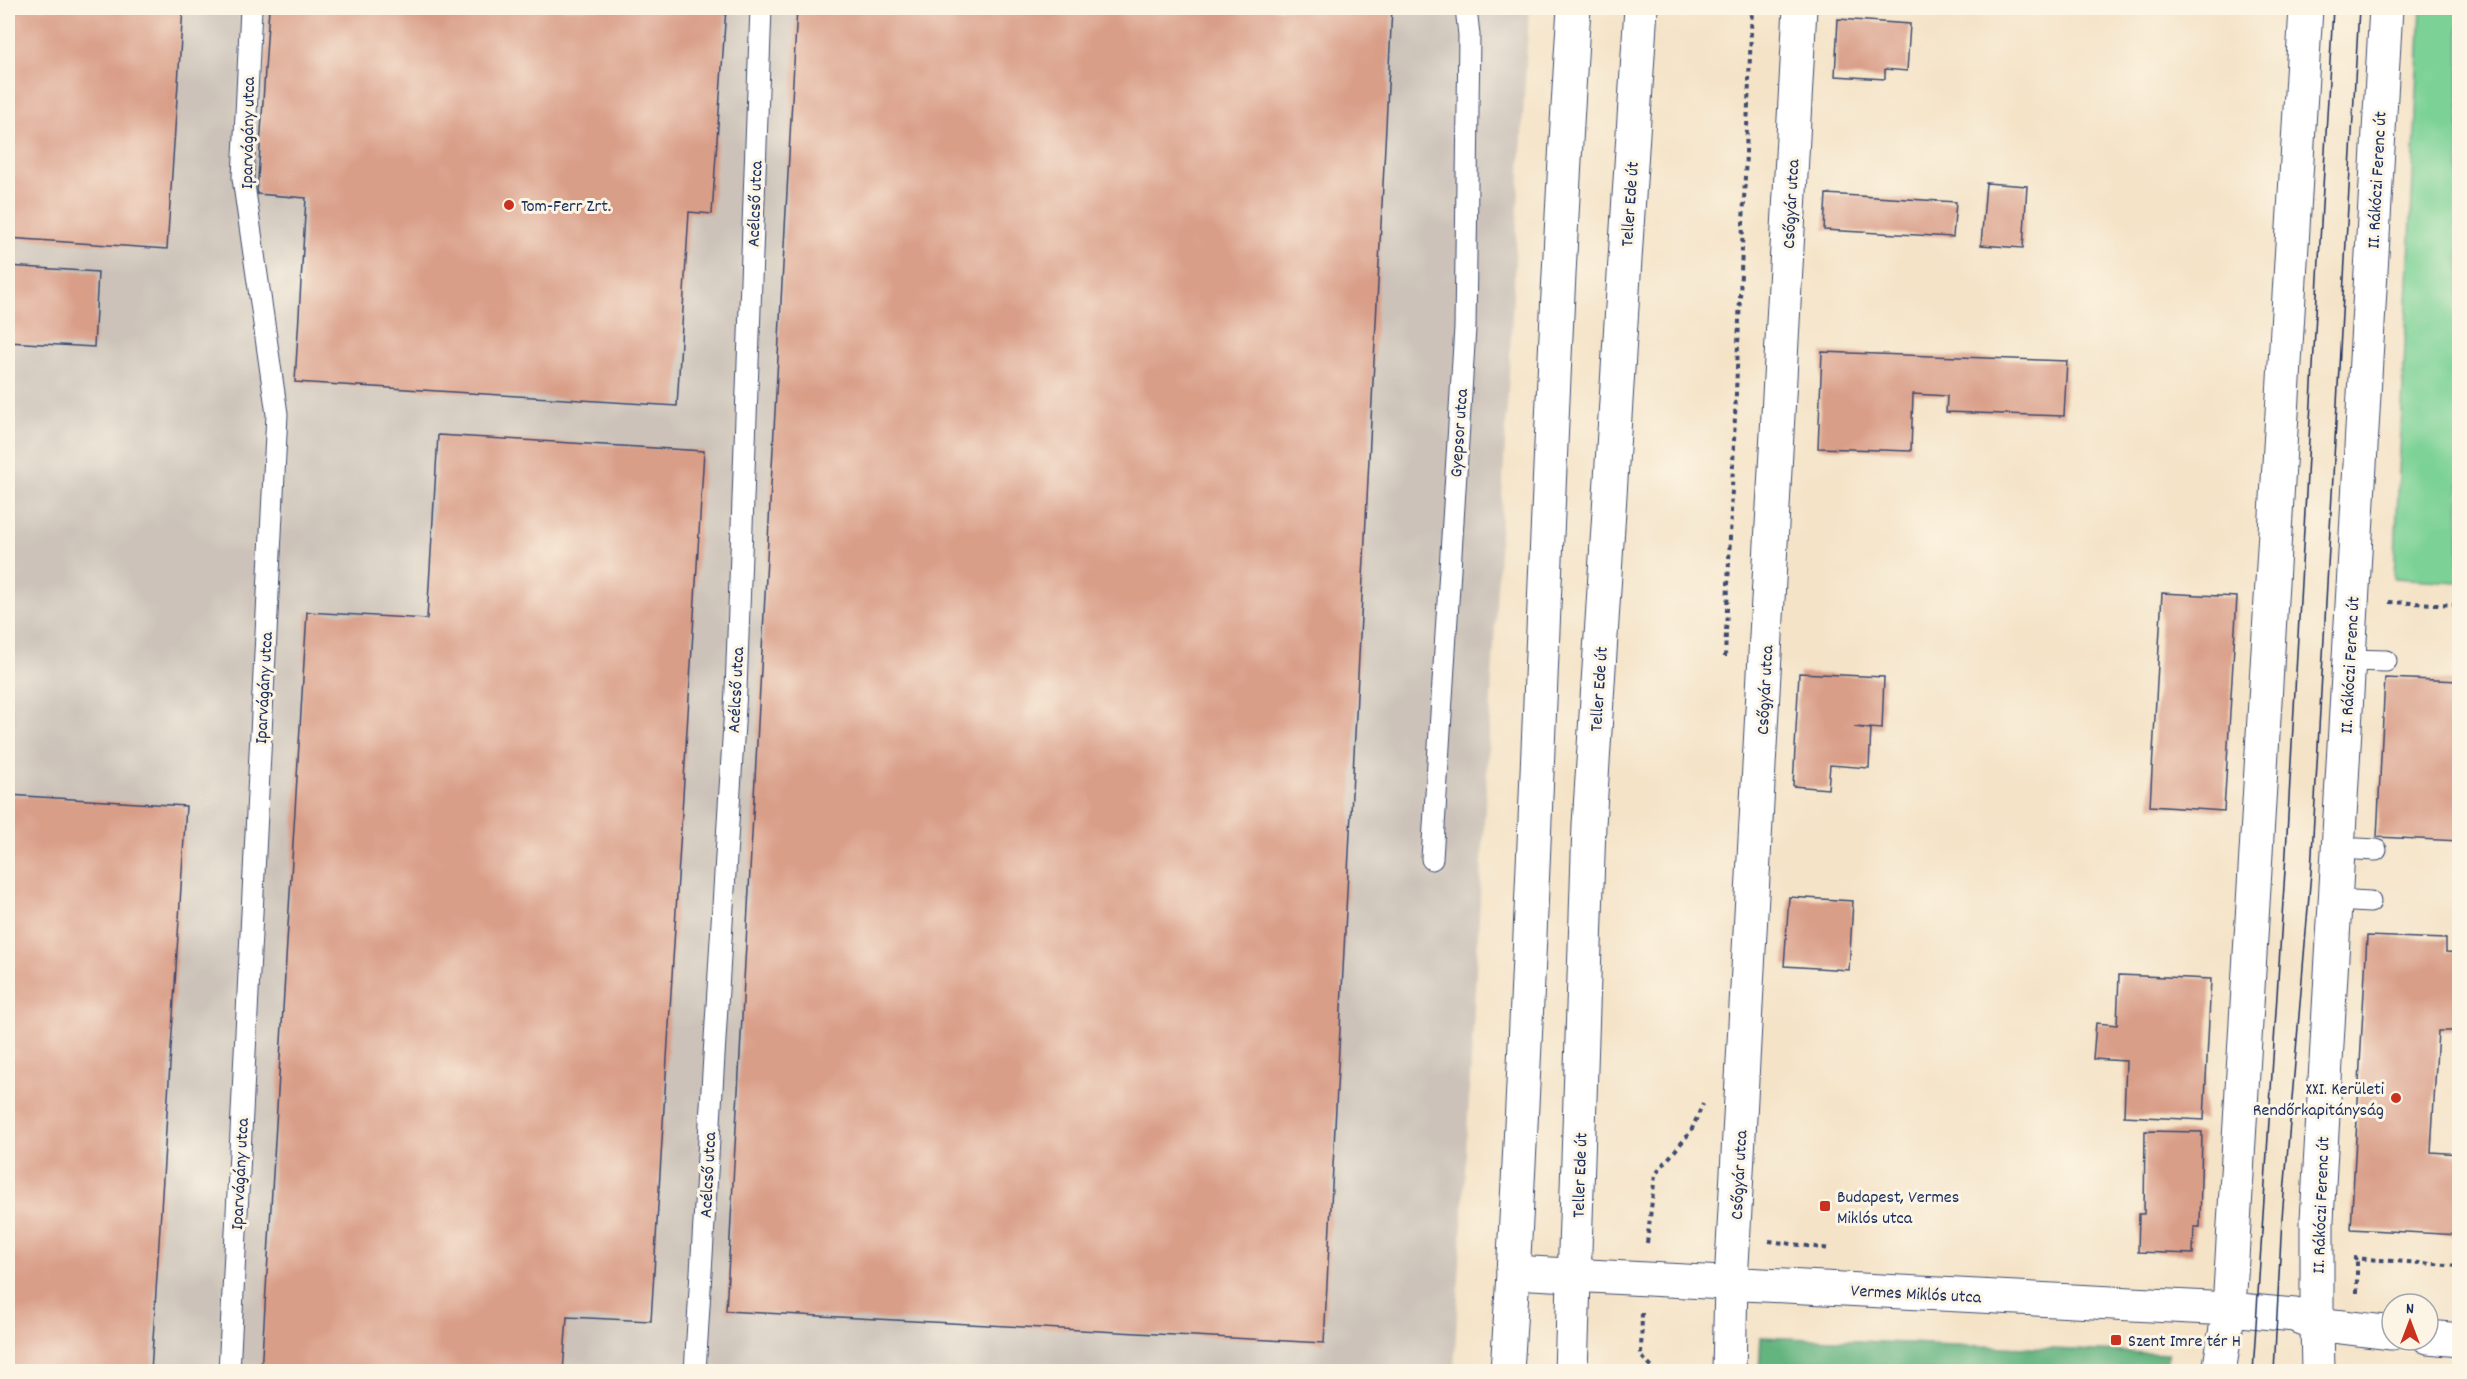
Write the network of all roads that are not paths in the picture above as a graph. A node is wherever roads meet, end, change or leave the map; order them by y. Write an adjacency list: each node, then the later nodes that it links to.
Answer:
1 (251, 8): 24 (lane, Iparvágány utca)
2 (761, 8): 25 (lane, Acélcső utca)
3 (1466, 8): 13 (lane, Gyepsor utca)
4 (1574, 8): 16 (street)
5 (1641, 8): 17 (street, Teller Ede út)
6 (1800, 8): 18 (street, Csőgyár utca)
7 (2306, 8): 19 (street)
8 (2385, 8): 9 (street, II. Rákóczi Ferenc út)
9 (2349, 660): 10 (lane); 11 (street, II. Rákóczi Ferenc út)
10 (2386, 661)
11 (2338, 848): 12 (lane); 14 (street, II. Rákóczi Ferenc út)
12 (2376, 850)
13 (1432, 859)
14 (2335, 900): 15 (lane); 20 (street, II. Rákóczi Ferenc út)
15 (2370, 902)
16 (1513, 1272): 17 (street, Vermes Miklós utca); 26 (street)
17 (1576, 1275): 18 (street, Vermes Miklós utca); 27 (street, Teller Ede út)
18 (1731, 1283): 19 (street, Vermes Miklós utca); 28 (street, Csőgyár utca)
19 (2229, 1310): 20 (street, Vermes Miklós utca); 29 (street)
20 (2317, 1324): 21 (street, Vermes Miklós utca); 30 (street, II. Rákóczi Ferenc út)
21 (2380, 1332)
22 (2440, 1338): 23 (street)
23 (2460, 1340)
24 (229, 1371)
25 (695, 1371)
26 (1508, 1371)
27 (1571, 1371)
28 (1729, 1371)
29 (2219, 1371)
30 (2318, 1371)

